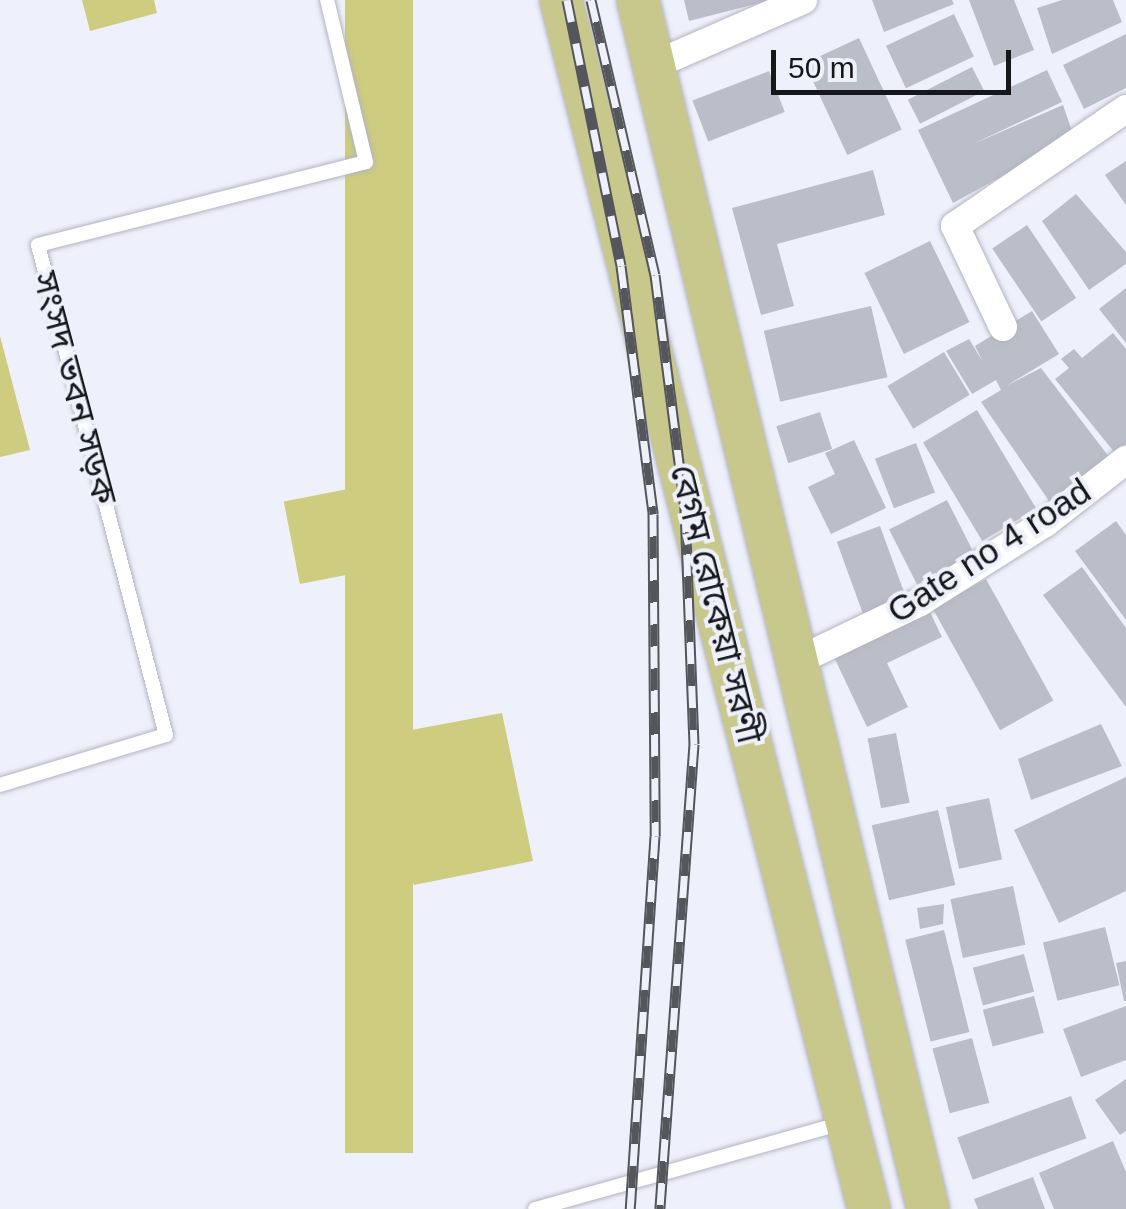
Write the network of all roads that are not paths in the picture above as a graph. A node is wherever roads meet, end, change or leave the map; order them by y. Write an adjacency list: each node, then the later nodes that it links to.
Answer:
1 (327, 0): 10 (lane, সংসদ ভবন সড়ক)
2 (561, 0): 11 (main road, বেগম রোকেয়া সরণী)
3 (638, 0): 5 (main road, বেগম রোকেয়া সরণী)
4 (803, 0): 5 (street)
5 (652, 66): 9 (main road, বেগম রোকেয়া সরণী)
6 (1126, 110): 7 (street)
7 (1003, 326)
8 (1126, 460): 9 (street, Gate no 4 road)
9 (795, 662): 14 (main road, বেগম রোকেয়া সরণী)
10 (0, 785)
11 (848, 1122): 12 (lane); 13 (main road, বেগম রোকেয়া সরণী)
12 (534, 1209)
13 (869, 1209)
14 (928, 1209)

